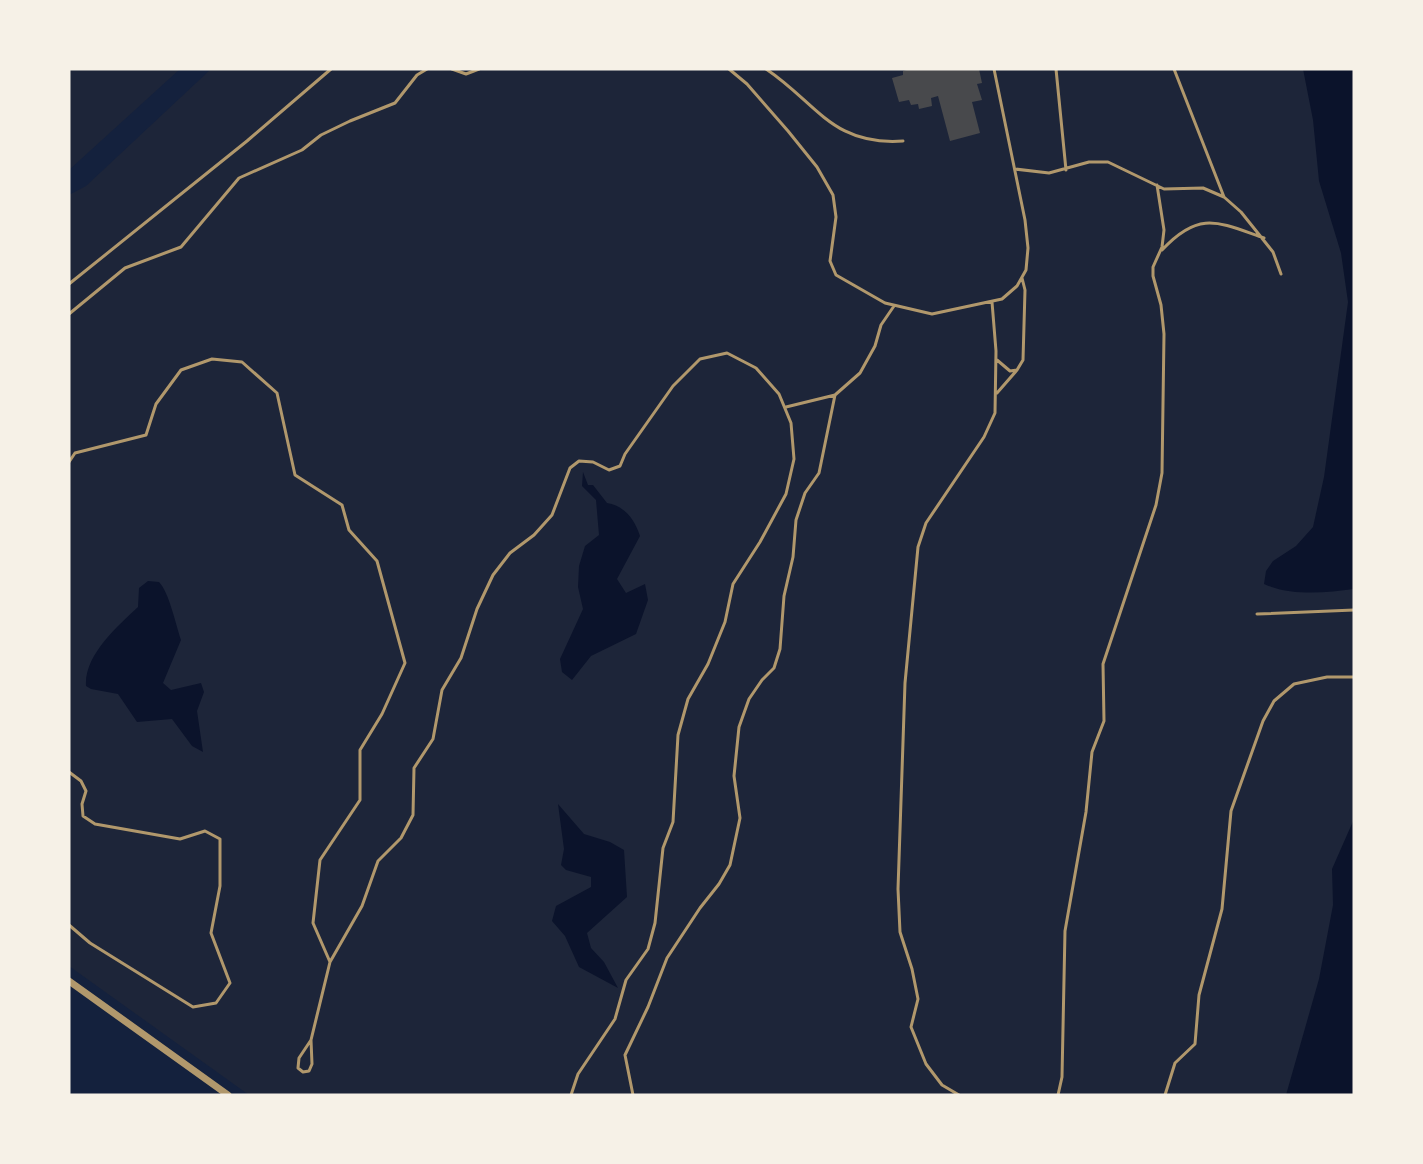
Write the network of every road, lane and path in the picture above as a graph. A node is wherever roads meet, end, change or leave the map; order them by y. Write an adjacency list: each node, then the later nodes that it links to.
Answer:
1 (331, 69): 19 (lane)
2 (427, 69): 22 (lane)
3 (452, 69): 4 (lane)
4 (479, 69)
5 (729, 69): 21 (lane)
6 (766, 69): 10 (lane)
7 (994, 69): 11 (lane)
8 (1056, 69): 12 (lane)
9 (1174, 69): 14 (lane)
10 (903, 141)
11 (1015, 170): 12 (lane); 18 (lane)
12 (1066, 170): 13 (lane)
13 (1156, 185): 14 (lane); 16 (lane)
14 (1224, 197): 15 (lane)
15 (1264, 238): 16 (lane); 17 (lane)
16 (1161, 251): 41 (lane)
17 (1281, 274)
18 (1022, 278): 20 (lane); 24 (lane)
19 (69, 284)
20 (992, 302): 21 (lane); 23 (lane)
21 (894, 306): 26 (lane)
22 (69, 314)
23 (996, 359): 24 (lane); 25 (lane)
24 (1017, 369): 25 (lane)
25 (996, 394): 40 (lane)
26 (836, 395): 27 (lane); 39 (lane)
27 (786, 407): 34 (lane); 38 (lane)
28 (69, 462): 34 (lane)
29 (1354, 610): 30 (lane)
30 (1257, 614)
31 (1354, 677): 42 (lane)
32 (69, 772): 33 (lane)
33 (69, 925)
34 (330, 962): 36 (lane)
35 (69, 981): 37 (street)
36 (311, 1040): 36 (lane)
37 (228, 1095)
38 (571, 1095)
39 (633, 1095)
40 (959, 1095)
41 (1058, 1095)
42 (1165, 1095)

